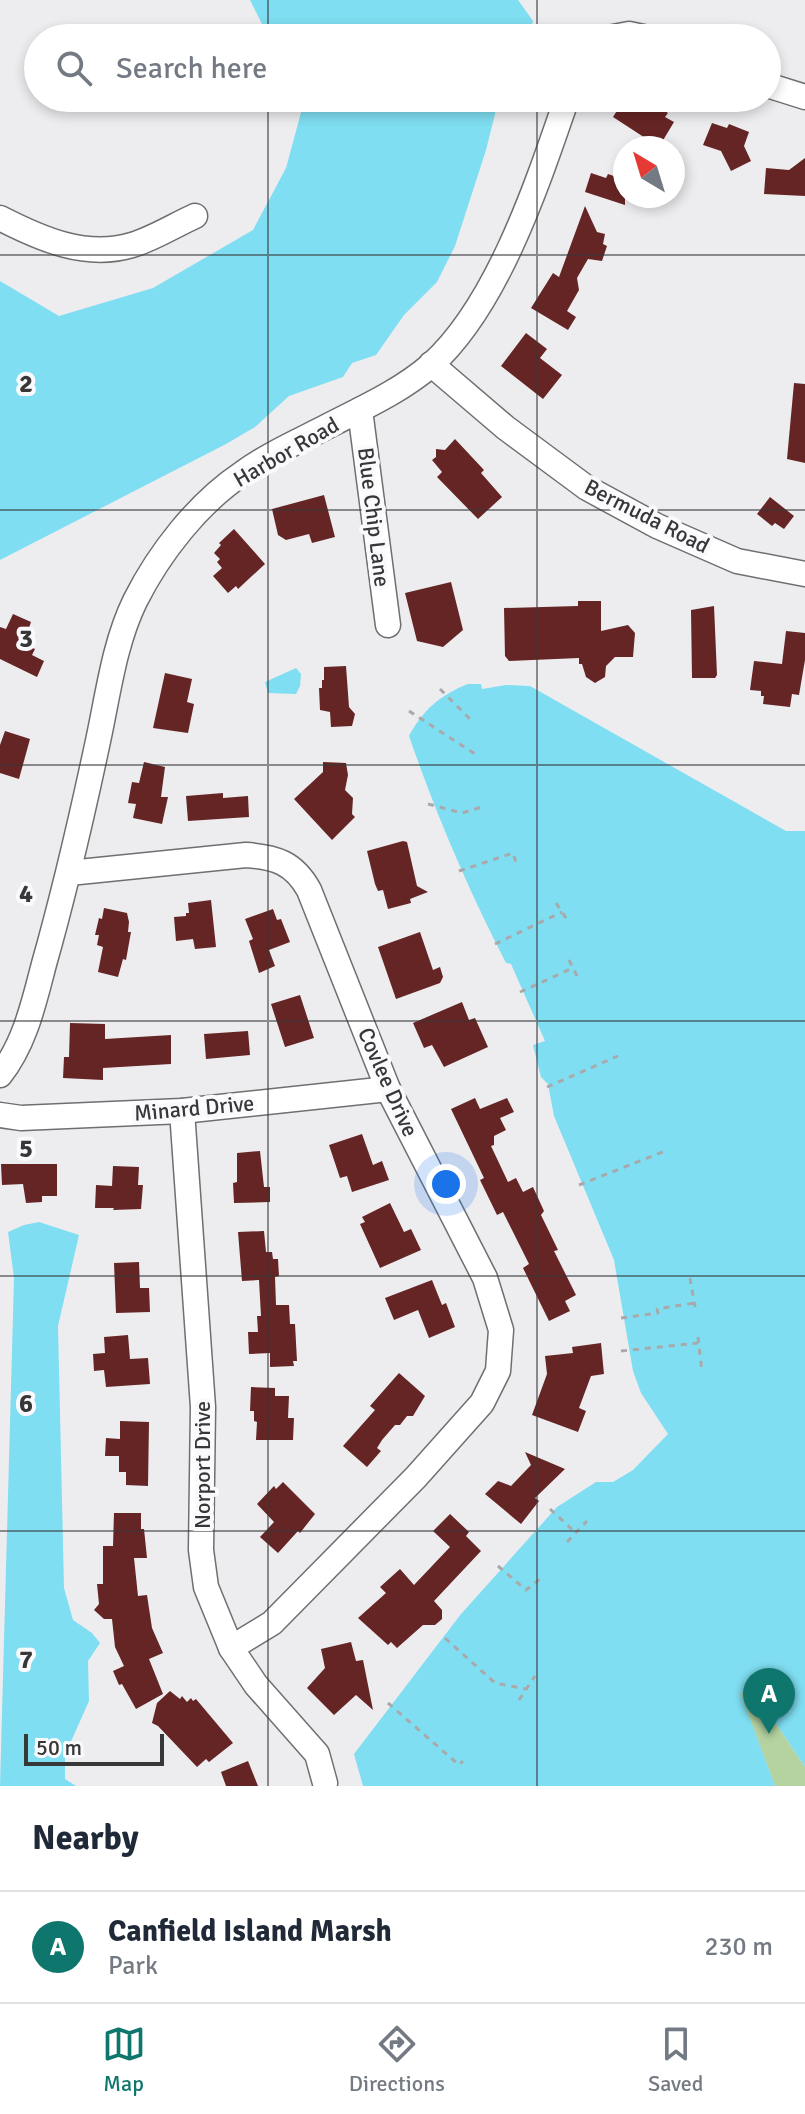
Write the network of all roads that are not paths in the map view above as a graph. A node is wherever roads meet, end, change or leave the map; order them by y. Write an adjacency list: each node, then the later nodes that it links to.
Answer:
1 (781, 89): 2 (street)
2 (805, 97)
3 (562, 112): 6 (street, Harbor Road)
4 (195, 216): 5 (street)
5 (0, 218)
6 (431, 364): 7 (street, Harbor Road); 8 (street, Bermuda Road)
7 (360, 410): 9 (street, Blue Chip Lane); 10 (street, Harbor Road)
8 (805, 574)
9 (388, 625)
10 (69, 873): 11 (street, Harbor Road); 12 (street, Covlee Drive)
11 (0, 1075)
12 (388, 1089): 13 (street, Minard Drive); 15 (street, Covlee Drive)
13 (182, 1111): 14 (street, Minard Drive); 15 (street, Norport Drive)
14 (0, 1115)
15 (231, 1648): 16 (street, Norport Drive)
16 (325, 1783)

